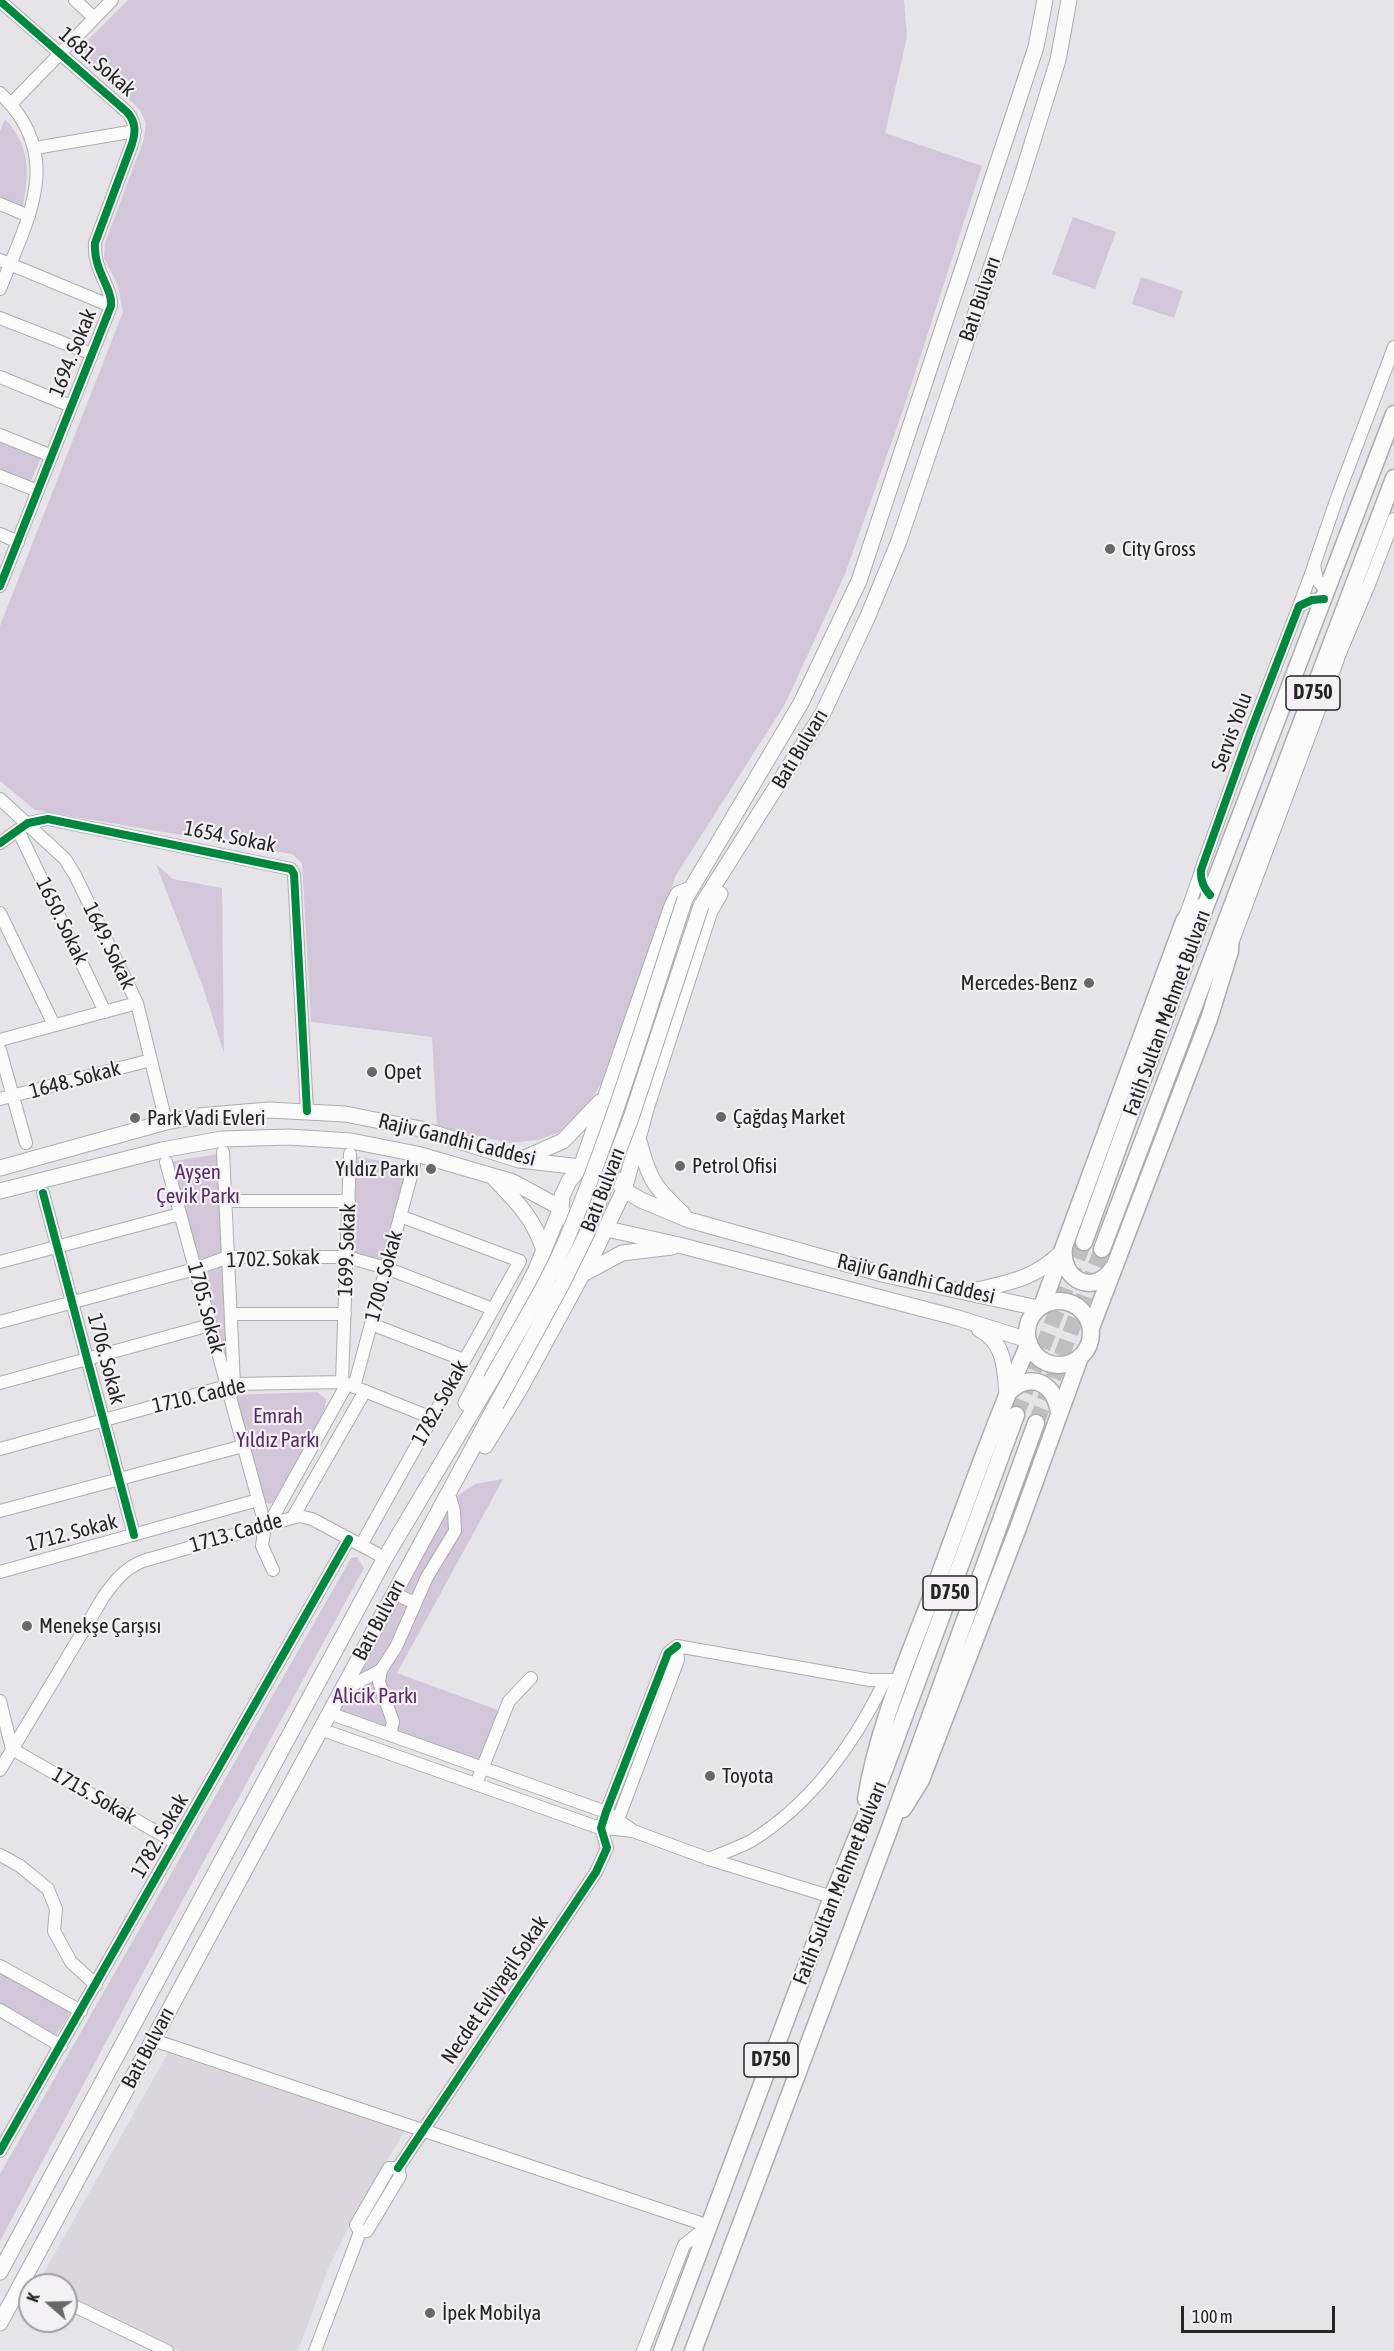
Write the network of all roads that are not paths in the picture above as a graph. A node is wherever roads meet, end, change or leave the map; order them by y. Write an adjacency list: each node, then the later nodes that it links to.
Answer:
1 (75, 0): 6 (street)
2 (112, 0): 6 (street)
3 (1045, 0): 44 (main road, Batı Bulvarı)
4 (1069, 0): 43 (main road, Batı Bulvarı)
5 (0, 1): 7 (street, 1681. Sokak)
6 (94, 18): 7 (street)
7 (59, 54): 9 (street); 10 (street, 1681. Sokak)
8 (0, 93): 9 (street)
9 (11, 104): 11 (street)
10 (135, 131): 11 (street); 16 (street, 1694. Sokak)
11 (35, 148): 13 (street)
12 (0, 204): 13 (street)
13 (29, 216): 14 (street)
14 (5, 262): 15 (street); 16 (street)
15 (0, 289)
16 (111, 306): 19 (street, 1694. Sokak)
17 (0, 318): 19 (street)
18 (1394, 346): 31 (street)
19 (92, 354): 21 (street, 1694. Sokak)
20 (0, 377): 21 (street)
21 (71, 406): 24 (street, 1694. Sokak)
22 (1394, 414): 34 (highway, Fatih Sultan Mehmet Bulvarı / D750)
23 (0, 435): 24 (street)
24 (52, 456): 27 (street, 1694. Sokak)
25 (0, 476): 27 (street)
26 (1394, 478): 35 (highway, Fatih Sultan Mehmet Bulvarı / D750)
27 (38, 491): 30 (street, 1694. Sokak)
28 (1394, 519): 33 (street)
29 (0, 534): 30 (street)
30 (18, 542): 32 (street, 1694. Sokak)
31 (1314, 565): 34 (street); 36 (street, Servis Yolu)
32 (0, 586)
33 (1368, 587): 35 (street); 38 (street, Fatih Sultan Mehmet Bulvarı)
34 (1325, 595): 36 (street); 45 (highway, Fatih Sultan Mehmet Bulvarı / D750)
35 (1350, 596): 37 (highway, Fatih Sultan Mehmet Bulvarı / D750)
36 (1299, 606): 42 (street, Servis Yolu)
37 (1334, 637): 38 (street); 46 (highway, Fatih Sultan Mehmet Bulvarı / D750)
38 (1338, 659): 49 (street, Fatih Sultan Mehmet Bulvarı)
39 (0, 799): 40 (street, 1649. Sokak)
40 (23, 826): 41 (street); 50 (street, 1649. Sokak); 51 (street, 1650. Sokak); 59 (street, 1654. Sokak)
41 (0, 843)
42 (1202, 870): 45 (street); 48 (street, Servis Yolu)
43 (720, 874): 61 (main road, Batı Bulvarı); 126 (main road, Batı Bulvarı, bridge)
44 (688, 894): 56 (main road, Batı Bulvarı); 121 (main road, Batı Bulvarı, bridge)
45 (1208, 900): 48 (highway); 81 (highway, Fatih Sultan Mehmet Bulvarı / D750)
46 (1233, 908): 49 (highway); 85 (highway, Fatih Sultan Mehmet Bulvarı / D750)
47 (0, 913): 52 (street)
48 (1179, 935): 83 (highway)
49 (1230, 951): 89 (highway)
50 (137, 1003): 51 (street); 55 (street, 1649. Sokak)
51 (105, 1012): 52 (street)
52 (54, 1025): 53 (street)
53 (0, 1040)
54 (0, 1050): 57 (street)
55 (151, 1060): 57 (street, 1648. Sokak); 60 (street, 1649. Sokak)
56 (606, 1095): 65 (main road); 68 (main road, Batı Bulvarı)
57 (13, 1096): 58 (street, 1648. Sokak); 62 (street)
58 (0, 1100)
59 (307, 1111): 60 (main road, Rajiv Gandhi Caddesi); 65 (main road, Rajiv Gandhi Caddesi)
60 (166, 1122): 69 (main road, Rajiv Gandhi Caddesi)
61 (638, 1138): 71 (main road, Batı Bulvarı); 79 (main road)
62 (26, 1143)
63 (223, 1152): 74 (street)
64 (350, 1154): 75 (street, 1699. Sokak)
65 (519, 1160): 68 (main road, Rajiv Gandhi Caddesi)
66 (166, 1161): 77 (street, 1705. Sokak)
67 (414, 1165): 78 (street, 1700. Sokak)
68 (581, 1167): 71 (main road, Rajiv Gandhi Caddesi); 76 (main road, Batı Bulvarı)
69 (0, 1168)
70 (493, 1177): 72 (main road, Rajiv Gandhi Caddesi); 76 (main road, Rajiv Gandhi Caddesi); 86 (main road)
71 (624, 1190): 79 (main road, Rajiv Gandhi Caddesi); 80 (main road, Batı Bulvarı)
72 (0, 1191)
73 (43, 1193): 84 (street, 1706. Sokak)
74 (225, 1201): 75 (street); 87 (street)
75 (349, 1201): 88 (street, 1699. Sokak)
76 (561, 1208): 80 (main road, Rajiv Gandhi Caddesi); 86 (main road, Batı Bulvarı)
77 (180, 1214): 84 (street); 92 (street, 1705. Sokak)
78 (400, 1216): 91 (street, 1700. Sokak); 97 (street, 1782. Sokak)
79 (689, 1220): 94 (main road, Rajiv Gandhi Caddesi)
80 (607, 1229): 82 (main road, Rajiv Gandhi Caddesi); 93 (main road, Batı Bulvarı)
81 (1084, 1242)
82 (679, 1245): 93 (main road); 100 (main road, Rajiv Gandhi Caddesi)
83 (1063, 1245): 89 (highway); 94 (main road); 96 (highway)
84 (57, 1247): 90 (street); 95 (street, 1706. Sokak)
85 (1102, 1249)
86 (544, 1250): 121 (main road, Batı Bulvarı)
87 (228, 1257): 88 (street, 1702. Sokak); 92 (street, 1702. Sokak); 98 (street)
88 (347, 1257): 91 (street, 1702. Sokak); 99 (street, 1699. Sokak)
89 (1119, 1257): 104 (highway)
90 (0, 1262)
91 (386, 1268): 97 (street, 1702. Sokak); 102 (street, 1700. Sokak)
92 (195, 1269): 95 (street, 1702. Sokak); 103 (street, 1705. Sokak)
93 (580, 1277): 123 (main road, Batı Bulvarı)
94 (967, 1292): 96 (main road, Rajiv Gandhi Caddesi)
95 (72, 1302): 101 (street, 1702. Sokak); 107 (street, 1706. Sokak)
96 (1040, 1307): 104 (highway); 105 (highway)
97 (493, 1309): 108 (street, 1782. Sokak)
98 (231, 1314): 99 (street); 110 (street)
99 (345, 1314): 111 (street, 1699. Sokak)
100 (958, 1318): 105 (main road, Rajiv Gandhi Caddesi); 112 (main road)
101 (0, 1322)
102 (371, 1324): 108 (street); 111 (street, 1700. Sokak)
103 (210, 1325): 107 (street); 110 (street, 1705. Sokak)
104 (1090, 1328): 106 (highway)
105 (1029, 1342): 106 (highway); 112 (highway)
106 (1080, 1357): 114 (highway)
107 (87, 1359): 109 (street); 116 (street, 1706. Sokak)
108 (464, 1360): 115 (street, 1782. Sokak)
109 (0, 1383)
110 (230, 1384): 111 (street, 1710. Cadde); 116 (street, 1710. Cadde); 118 (street, 1705. Sokak)
111 (352, 1386): 115 (street, 1710. Cadde); 125 (street); 127 (street)
112 (1007, 1395): 114 (highway); 138 (highway)
113 (1016, 1415): 149 (highway, Fatih Sultan Mehmet Bulvarı / D750)
114 (1059, 1416): 152 (highway)
115 (432, 1418): 129 (street, 1782. Sokak)
116 (104, 1420): 119 (street, 1710. Cadde); 120 (street, 1706. Sokak)
117 (1036, 1423): 152 (highway, Fatih Sultan Mehmet Bulvarı / D750)
118 (243, 1446): 120 (street); 122 (street, 1705. Sokak)
119 (0, 1449)
120 (120, 1479): 124 (street); 128 (street, 1706. Sokak)
121 (431, 1480): 130 (main road, Batı Bulvarı)
122 (258, 1500): 127 (street, 1705. Sokak); 128 (street, 1712. Sokak)
123 (451, 1500): 126 (main road, Batı Bulvarı); 134 (street)
124 (0, 1511)
125 (293, 1516): 127 (street, 1713. Cadde); 129 (street, 1713. Cadde)
126 (435, 1518): 133 (main road, Batı Bulvarı)
127 (267, 1524): 131 (street, 1705. Sokak); 144 (street, 1713. Cadde)
128 (134, 1535): 132 (street, 1712. Sokak)
129 (355, 1542): 130 (street, 1713. Cadde); 153 (street, 1782. Sokak)
130 (385, 1558): 167 (main road, Batı Bulvarı)
131 (273, 1570)
132 (0, 1572)
133 (393, 1593): 134 (street); 139 (main road, Batı Bulvarı)
134 (415, 1603): 136 (street)
135 (677, 1646): 138 (street); 148 (street); 150 (street, Necdet Evliyagil Sokak)
136 (381, 1670): 139 (street); 143 (street)
137 (531, 1678): 145 (street)
138 (893, 1680): 149 (highway); 156 (street)
139 (341, 1691): 141 (main road, Batı Bulvarı)
140 (0, 1701): 144 (street)
141 (329, 1713): 142 (main road, Batı Bulvarı); 143 (street)
142 (320, 1729): 147 (street); 162 (main road, Batı Bulvarı)
143 (390, 1734): 145 (street)
144 (12, 1749): 146 (street, 1713. Cadde); 153 (street, 1715. Sokak)
145 (482, 1768): 147 (street); 148 (street)
146 (0, 1770)
147 (476, 1784): 151 (street)
148 (606, 1812): 150 (street); 151 (street)
149 (862, 1824): 157 (highway, Fatih Sultan Mehmet Bulvarı / D750)
150 (616, 1825): 151 (street); 154 (street, Necdet Evliyagil Sokak); 156 (street)
151 (601, 1828): 154 (street)
152 (888, 1833): 176 (highway, Fatih Sultan Mehmet Bulvarı / D750)
153 (176, 1844): 159 (street, 1782. Sokak)
154 (607, 1848): 164 (street, Necdet Evliyagil Sokak)
155 (0, 1854): 159 (street)
156 (709, 1859): 157 (street)
157 (832, 1897): 166 (highway, Fatih Sultan Mehmet Bulvarı / D750)
158 (0, 1966): 161 (street)
159 (96, 1985): 161 (street, 1782. Sokak)
160 (0, 2010): 163 (street)
161 (81, 2011): 163 (street, 1782. Sokak)
162 (153, 2040): 164 (street); 168 (main road, Batı Bulvarı)
163 (61, 2046): 165 (street, 1782. Sokak)
164 (422, 2129): 166 (street); 173 (street, Necdet Evliyagil Sokak)
165 (0, 2151)
166 (709, 2226): 174 (street); 175 (highway, Fatih Sultan Mehmet Bulvarı / D750)
167 (0, 2272)
168 (32, 2273)
169 (18, 2296): 171 (main road, Batı Bulvarı)
170 (78, 2308): 172 (street)
171 (0, 2323)
172 (167, 2351)
173 (315, 2351)
174 (643, 2351)
175 (662, 2351)
176 (693, 2351)

